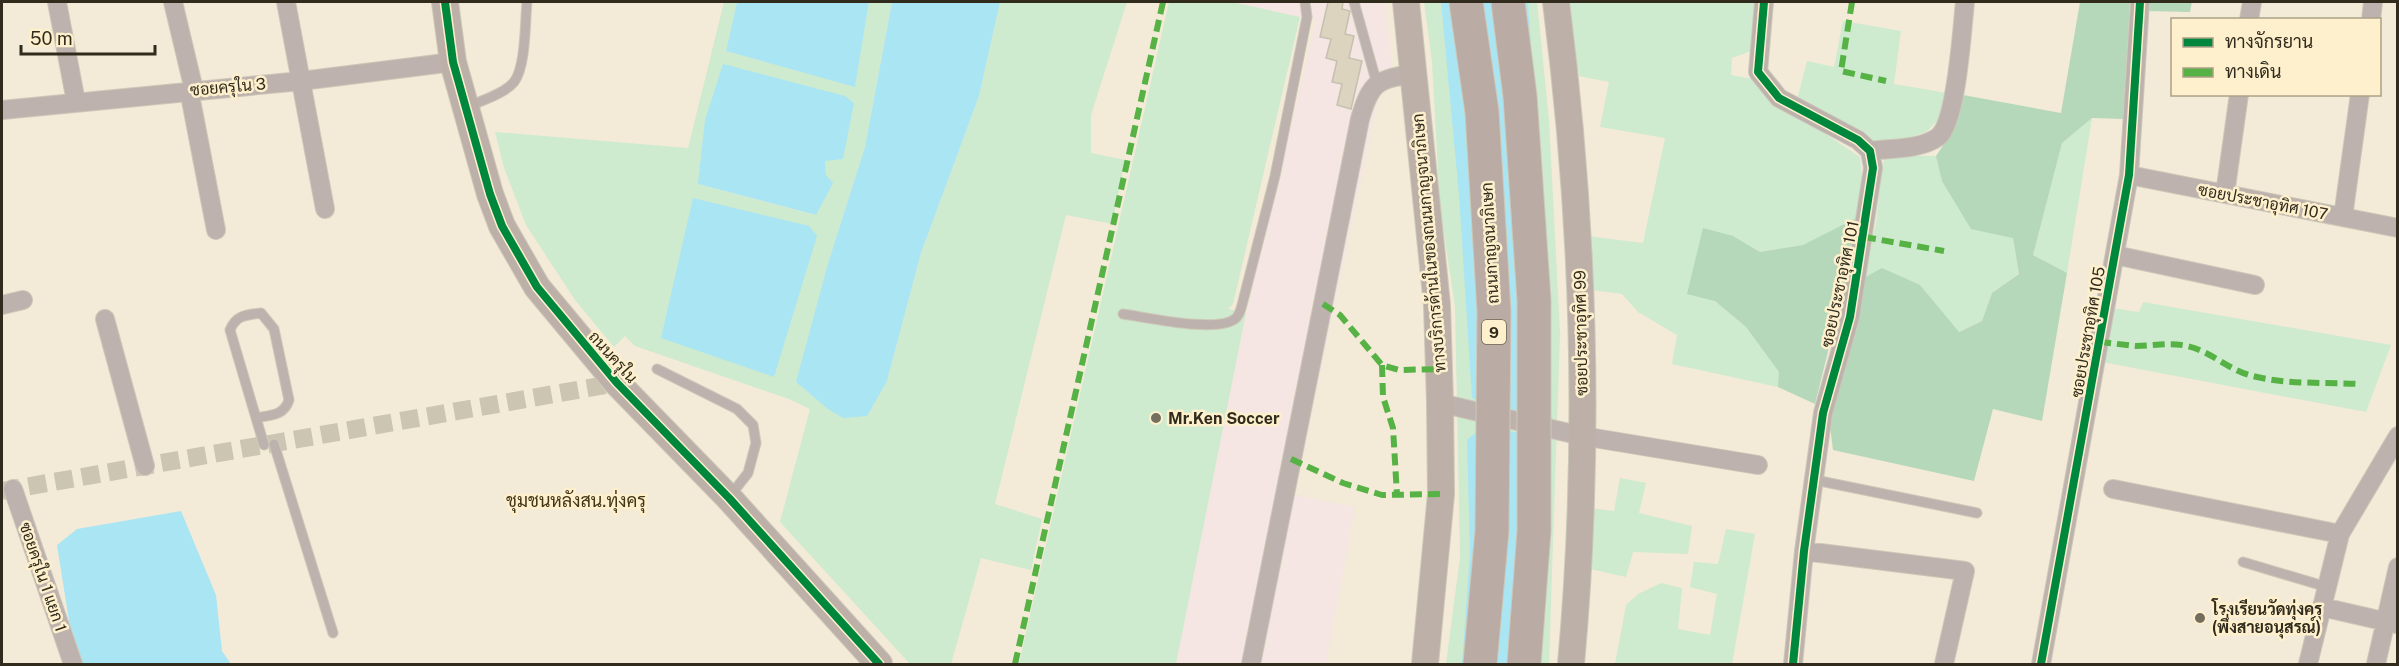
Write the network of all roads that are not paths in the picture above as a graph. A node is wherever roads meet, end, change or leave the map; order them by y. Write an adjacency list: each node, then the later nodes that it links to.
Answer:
1 (57, 2): 26 (street)
2 (173, 2): 23 (street)
3 (286, 2): 21 (street)
4 (445, 2): 19 (main road, ถนนครุใน)
5 (527, 2): 27 (lane)
6 (1305, 2): 40 (lane)
7 (1354, 2): 22 (lane)
8 (1406, 2): 20 (main road, ทางบริการด้านในของถนนกาญจนาภิเษก)
9 (1466, 2): 66 (highway, ถนนกาญจนาภิเษก / 9, bridge)
10 (1509, 2): 67 (highway, bridge)
11 (1556, 2): 45 (main road, ซอยประชาอุทิศ 99)
12 (1764, 2): 29 (street)
13 (1965, 2): 29 (street)
14 (2140, 2): 30 (street, ซอยประชาอุทิศ 105)
15 (2252, 2): 17 (street)
16 (2373, 2): 18 (street)
17 (2249, 18)
18 (2371, 18)
19 (453, 63): 21 (street, ซอยครุใน 3); 27 (main road, ถนนครุใน)
20 (1415, 73): 22 (street); 43 (main road, ทางบริการด้านในของถนนกาญจนาภิเษก)
21 (301, 81): 23 (street, ซอยครุใน 3); 32 (street)
22 (1377, 84): 64 (street)
23 (192, 90): 26 (street, ซอยครุใน 3); 35 (street)
24 (2239, 96): 31 (street)
25 (2360, 96): 33 (street)
26 (76, 102): 28 (street, ซอยครุใน 3)
27 (466, 108): 52 (main road, ถนนครุใน)
28 (2, 110)
29 (1870, 151): 49 (street, ซอยประชาอุทิศ 101)
30 (2129, 175): 31 (street, ซอยประชาอุทิศ 107); 36 (street, ซอยประชาอุทิศ 105)
31 (2225, 194): 33 (street, ซอยประชาอุทิศ 107)
32 (325, 209)
33 (2343, 217): 34 (street, ซอยประชาอุทิศ 107)
34 (2397, 228)
35 (216, 230)
36 (2115, 255): 37 (street); 71 (street, ซอยประชาอุทิศ 105)
37 (2255, 285)
38 (23, 300): 39 (street)
39 (2, 305)
40 (1122, 314)
41 (105, 320): 48 (street)
42 (657, 369): 52 (lane)
43 (1440, 403): 45 (street); 65 (main road, ทางบริการด้านในของถนนกาญจนาภิเษก)
44 (256, 418): 44 (lane); 61 (lane)
45 (1582, 436): 47 (street); 68 (main road, ซอยประชาอุทิศ 99)
46 (2397, 436): 54 (street)
47 (1758, 465)
48 (145, 466)
49 (1815, 480): 53 (lane); 55 (street, ซอยประชาอุทิศ 101)
50 (13, 489): 62 (street, ซอยครุใน 1 แยก 1)
51 (2113, 489): 54 (street)
52 (729, 498): 63 (main road, ถนนครุใน)
53 (1977, 513)
54 (2340, 534): 58 (street)
55 (1804, 551): 69 (street, ซอยประชาอุทิศ 101); 70 (street)
56 (2243, 562): 58 (lane)
57 (2397, 567): 60 (street)
58 (2327, 587): 59 (street)
59 (2322, 607): 60 (street); 72 (street)
60 (2391, 623): 73 (street)
61 (333, 633)
62 (73, 664)
63 (879, 664)
64 (1251, 664)
65 (1425, 664)
66 (1480, 664)
67 (1524, 664)
68 (1571, 664)
69 (1793, 664)
70 (1944, 664)
71 (2041, 664)
72 (2308, 664)
73 (2376, 664)

